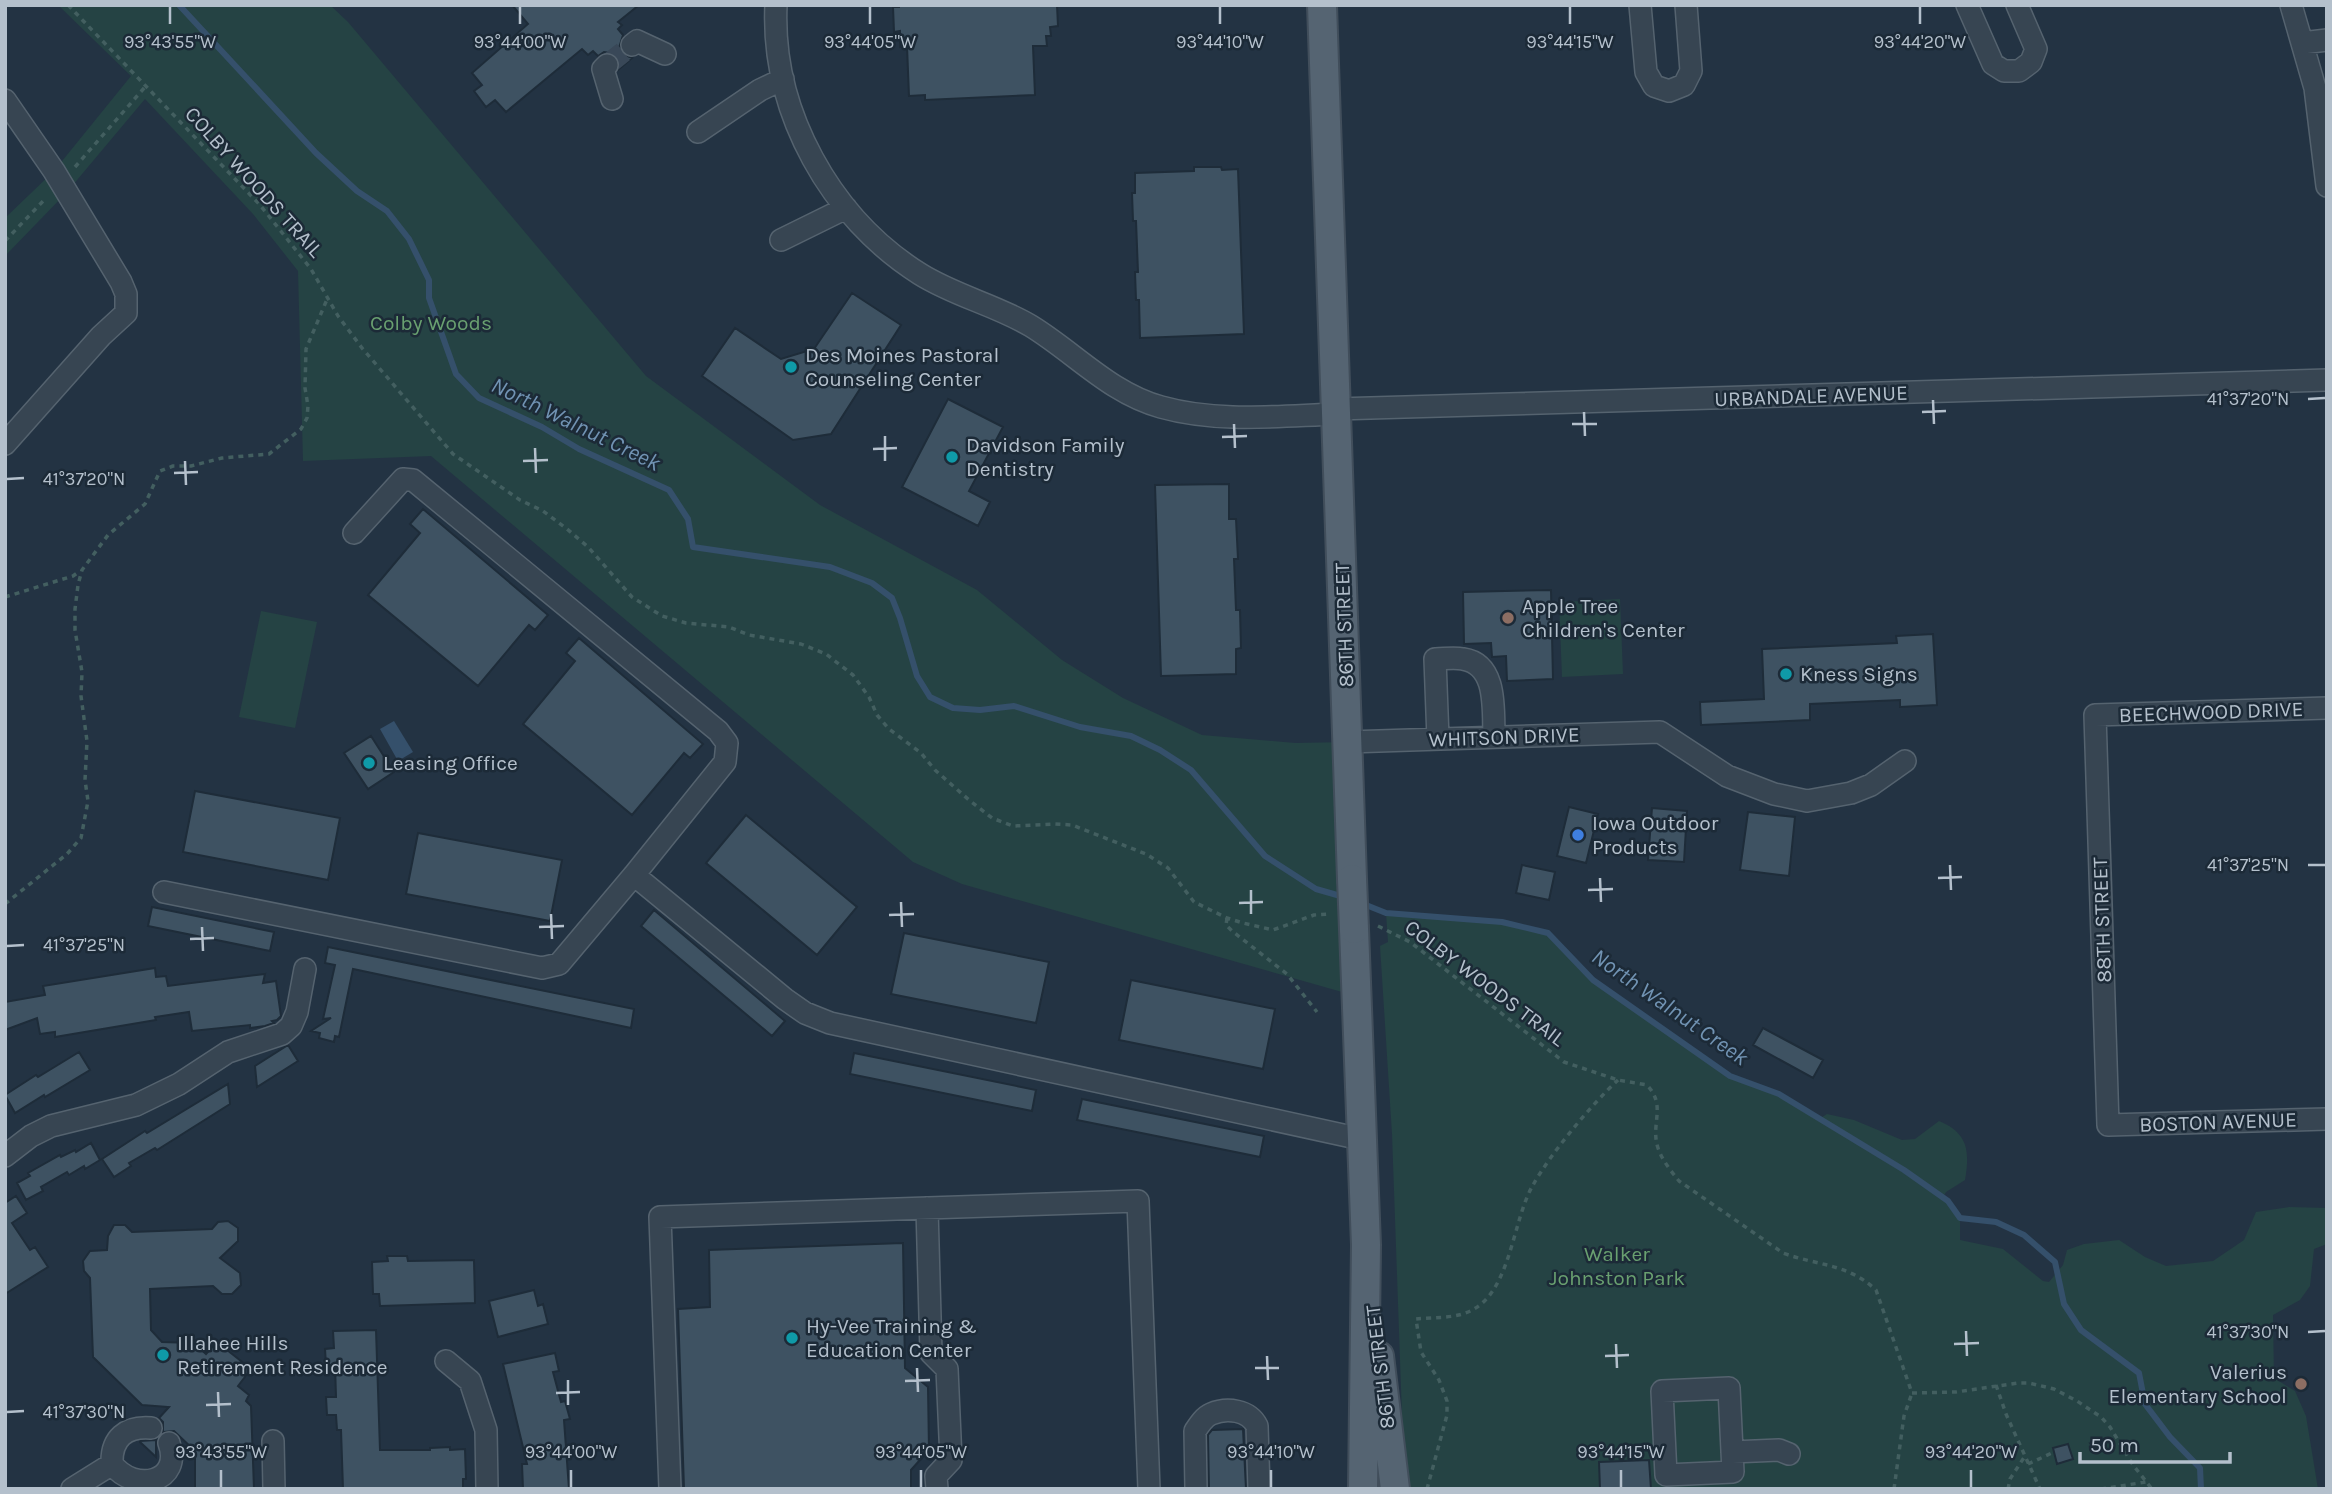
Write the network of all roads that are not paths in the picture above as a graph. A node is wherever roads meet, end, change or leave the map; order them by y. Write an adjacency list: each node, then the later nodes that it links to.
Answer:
1 (776, 5): 13 (street, URBANDALE AVENUE)
2 (1322, 5): 22 (main road, 86TH STREET)
3 (1640, 5): 4 (street)
4 (1686, 5)
5 (1968, 5): 6 (street)
6 (2017, 5)
7 (2291, 5): 9 (street)
8 (2327, 40): 9 (street)
9 (2302, 43): 14 (street)
10 (632, 45): 11 (street)
11 (664, 54)
12 (607, 65): 15 (street)
13 (783, 79): 17 (street); 19 (street, URBANDALE AVENUE)
14 (2321, 87): 18 (street)
15 (612, 99)
16 (5, 100): 23 (street)
17 (698, 132)
18 (2327, 186)
19 (846, 208): 20 (street); 22 (street, URBANDALE AVENUE)
20 (781, 240)
21 (2327, 380): 22 (street, URBANDALE AVENUE)
22 (1336, 411): 29 (main road, 86TH STREET)
23 (5, 444)
24 (354, 533): 31 (street)
25 (2327, 708): 26 (street, BEECHWOOD DRIVE)
26 (2095, 715): 35 (street, 88TH STREET)
27 (1494, 737): 28 (street, WHITSON DRIVE); 28 (street); 30 (street, WHITSON DRIVE)
28 (1438, 739): 29 (street, WHITSON DRIVE)
29 (1348, 742): 36 (main road, 86TH STREET, bridge)
30 (1905, 761)
31 (634, 875): 32 (street); 36 (street)
32 (164, 892)
33 (305, 969): 37 (street)
34 (2327, 1119): 35 (street, BOSTON AVENUE)
35 (2108, 1125)
36 (1361, 1139): 39 (main road, 86TH STREET)
37 (5, 1156)
38 (927, 1208): 50 (street); 51 (street); 52 (street)
39 (1366, 1245): 55 (main road, 86TH STREET); 56 (main road, 86TH STREET)
40 (446, 1362): 49 (street)
41 (151, 1428): 46 (street)
42 (274, 1441): 48 (street)
43 (169, 1443): 46 (street)
44 (1732, 1452): 44 (street); 45 (street)
45 (1789, 1454)
46 (113, 1464): 47 (street)
47 (72, 1489)
48 (274, 1489)
49 (487, 1489)
50 (670, 1489)
51 (937, 1489)
52 (1149, 1489)
53 (1196, 1489): 54 (street)
54 (1259, 1489)
55 (1363, 1489)
56 (1395, 1489)

